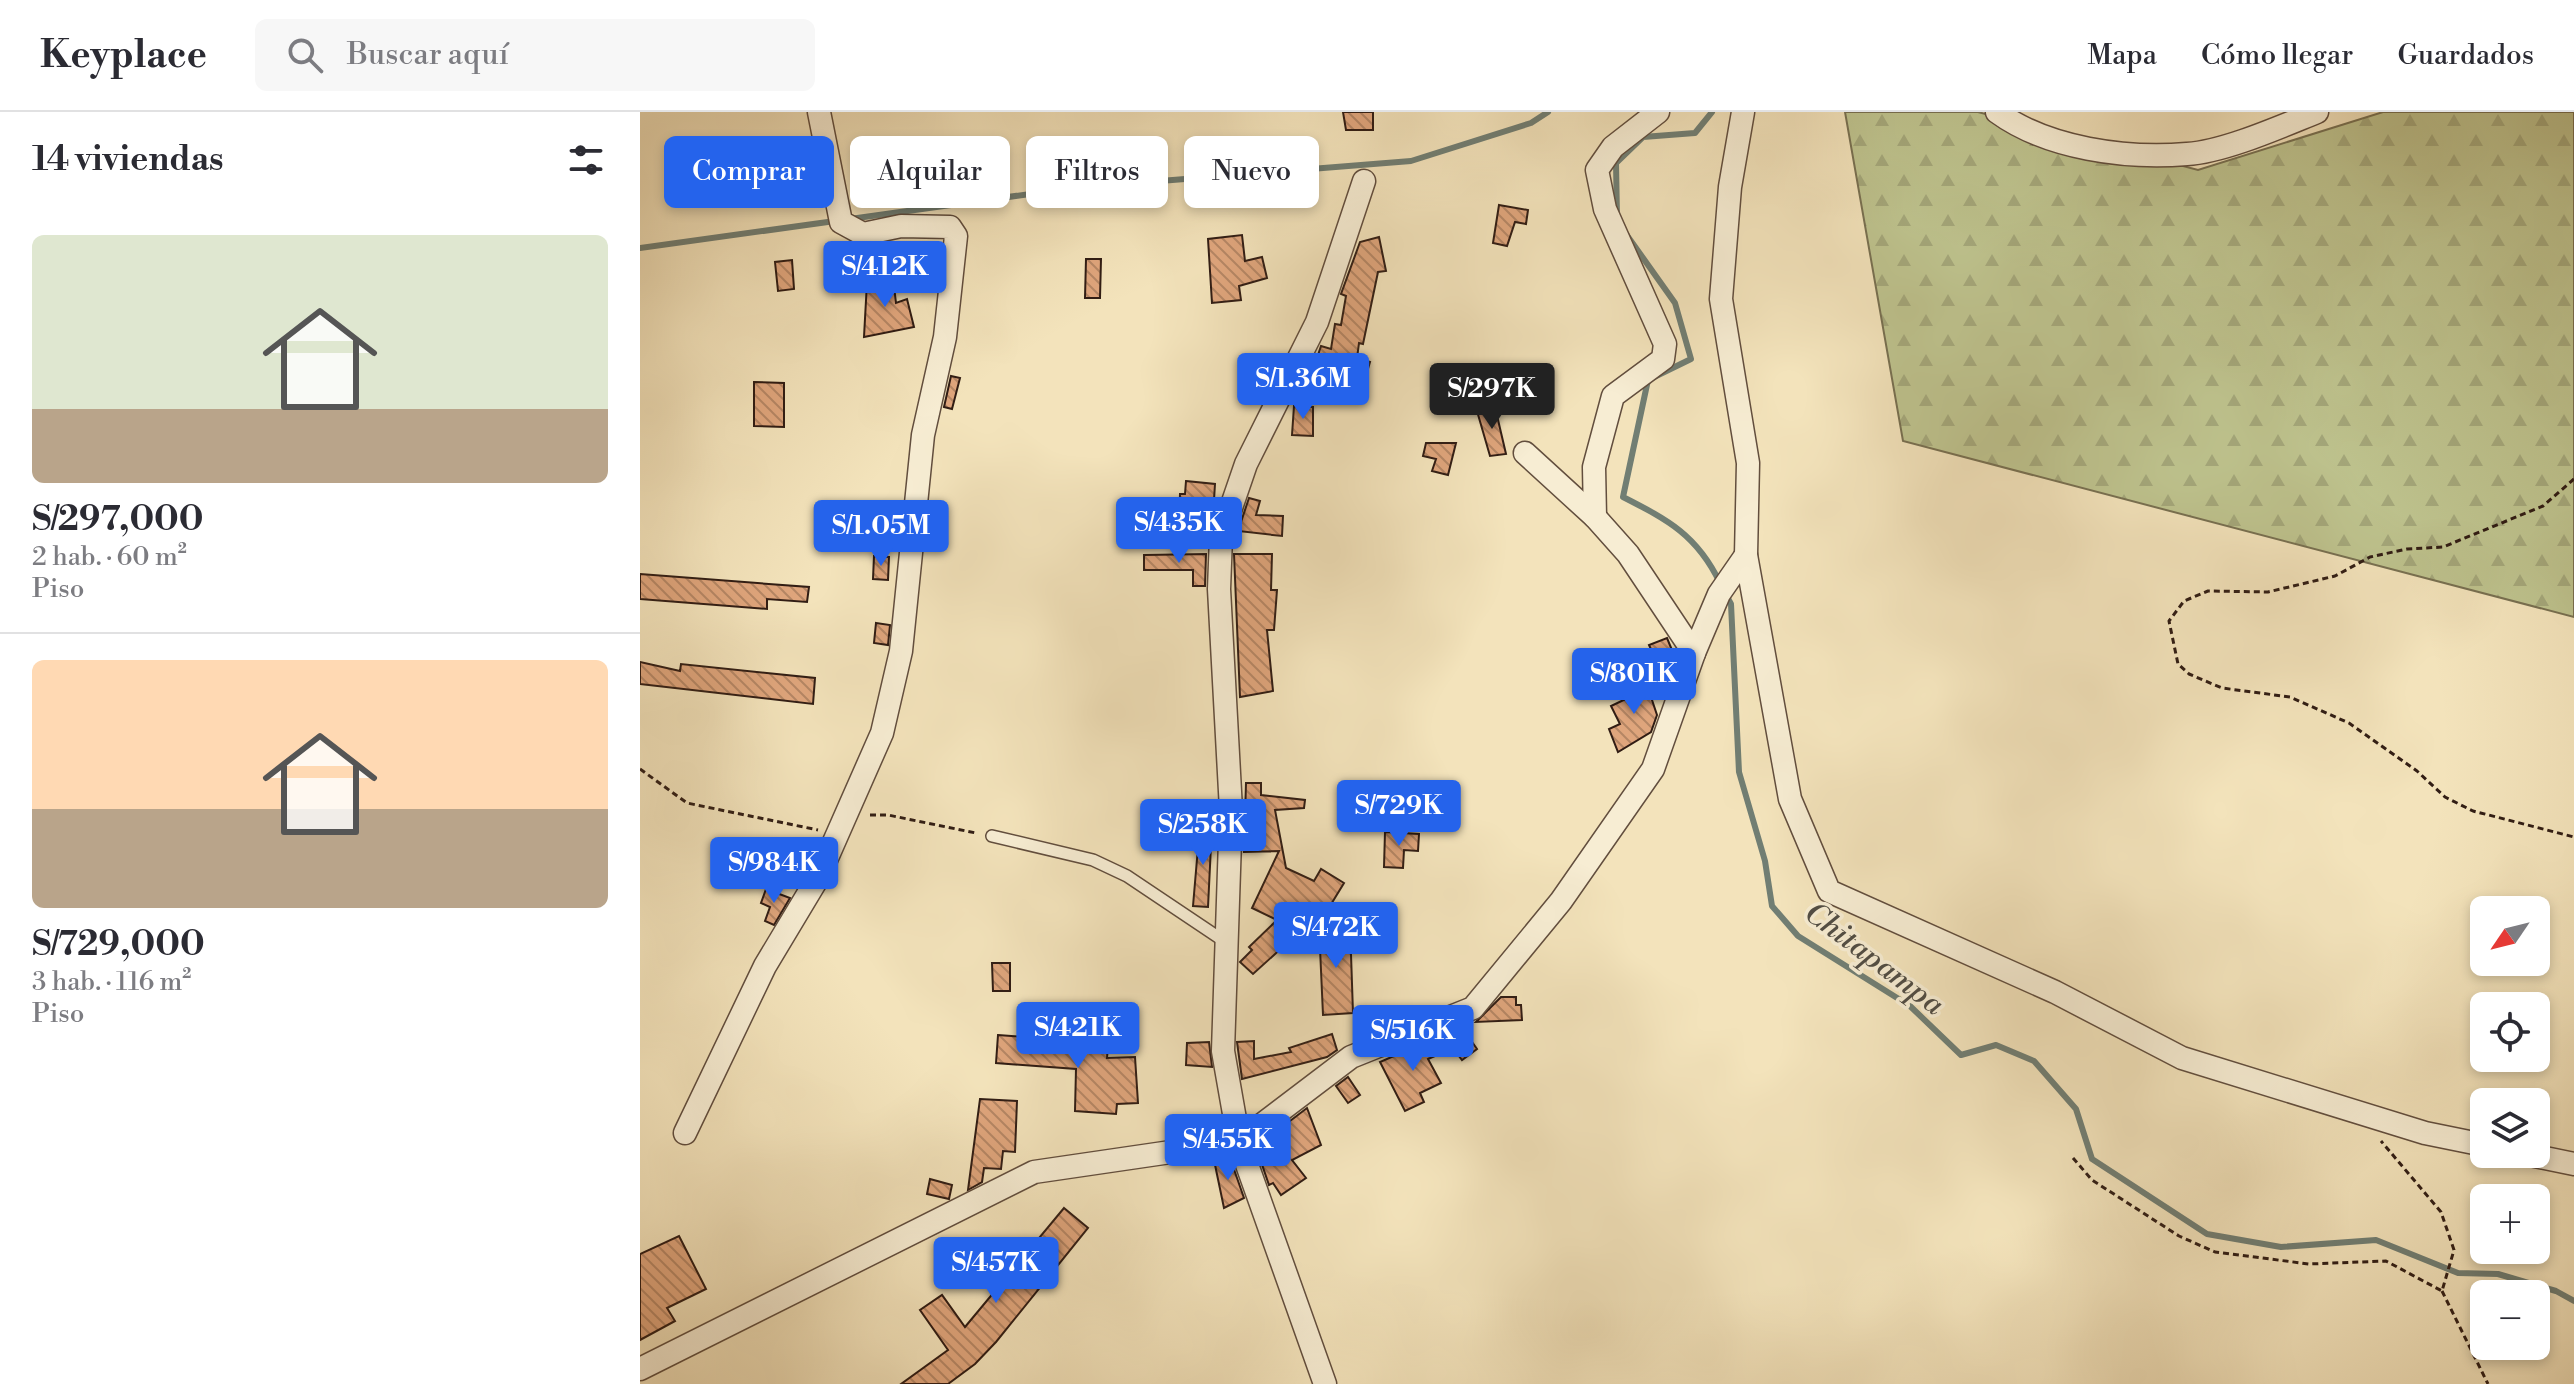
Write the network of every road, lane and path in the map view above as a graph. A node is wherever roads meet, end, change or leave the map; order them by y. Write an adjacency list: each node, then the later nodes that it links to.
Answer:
1 (819, 112): 13 (street)
2 (1658, 112): 9 (street)
3 (1743, 112): 10 (street)
4 (1997, 112): 5 (street)
5 (2317, 112)
6 (1364, 181): 16 (street)
7 (1525, 453): 9 (street)
8 (2574, 479): 15 (path)
9 (1595, 517): 11 (street)
10 (1741, 560): 11 (street); 20 (street)
11 (1694, 653): 19 (street)
12 (640, 769): 13 (path)
13 (842, 824): 14 (path); 17 (street)
14 (992, 836): 16 (lane)
15 (2574, 837)
16 (1224, 941): 19 (street)
17 (685, 1133)
18 (2380, 1141): 24 (path)
19 (1239, 1142): 25 (street); 26 (street)
20 (2470, 1142)
21 (2073, 1158): 24 (path)
22 (2550, 1159): 23 (street)
23 (2574, 1164)
24 (2442, 1291): 27 (path)
25 (640, 1369)
26 (1325, 1384)
27 (2488, 1384)

